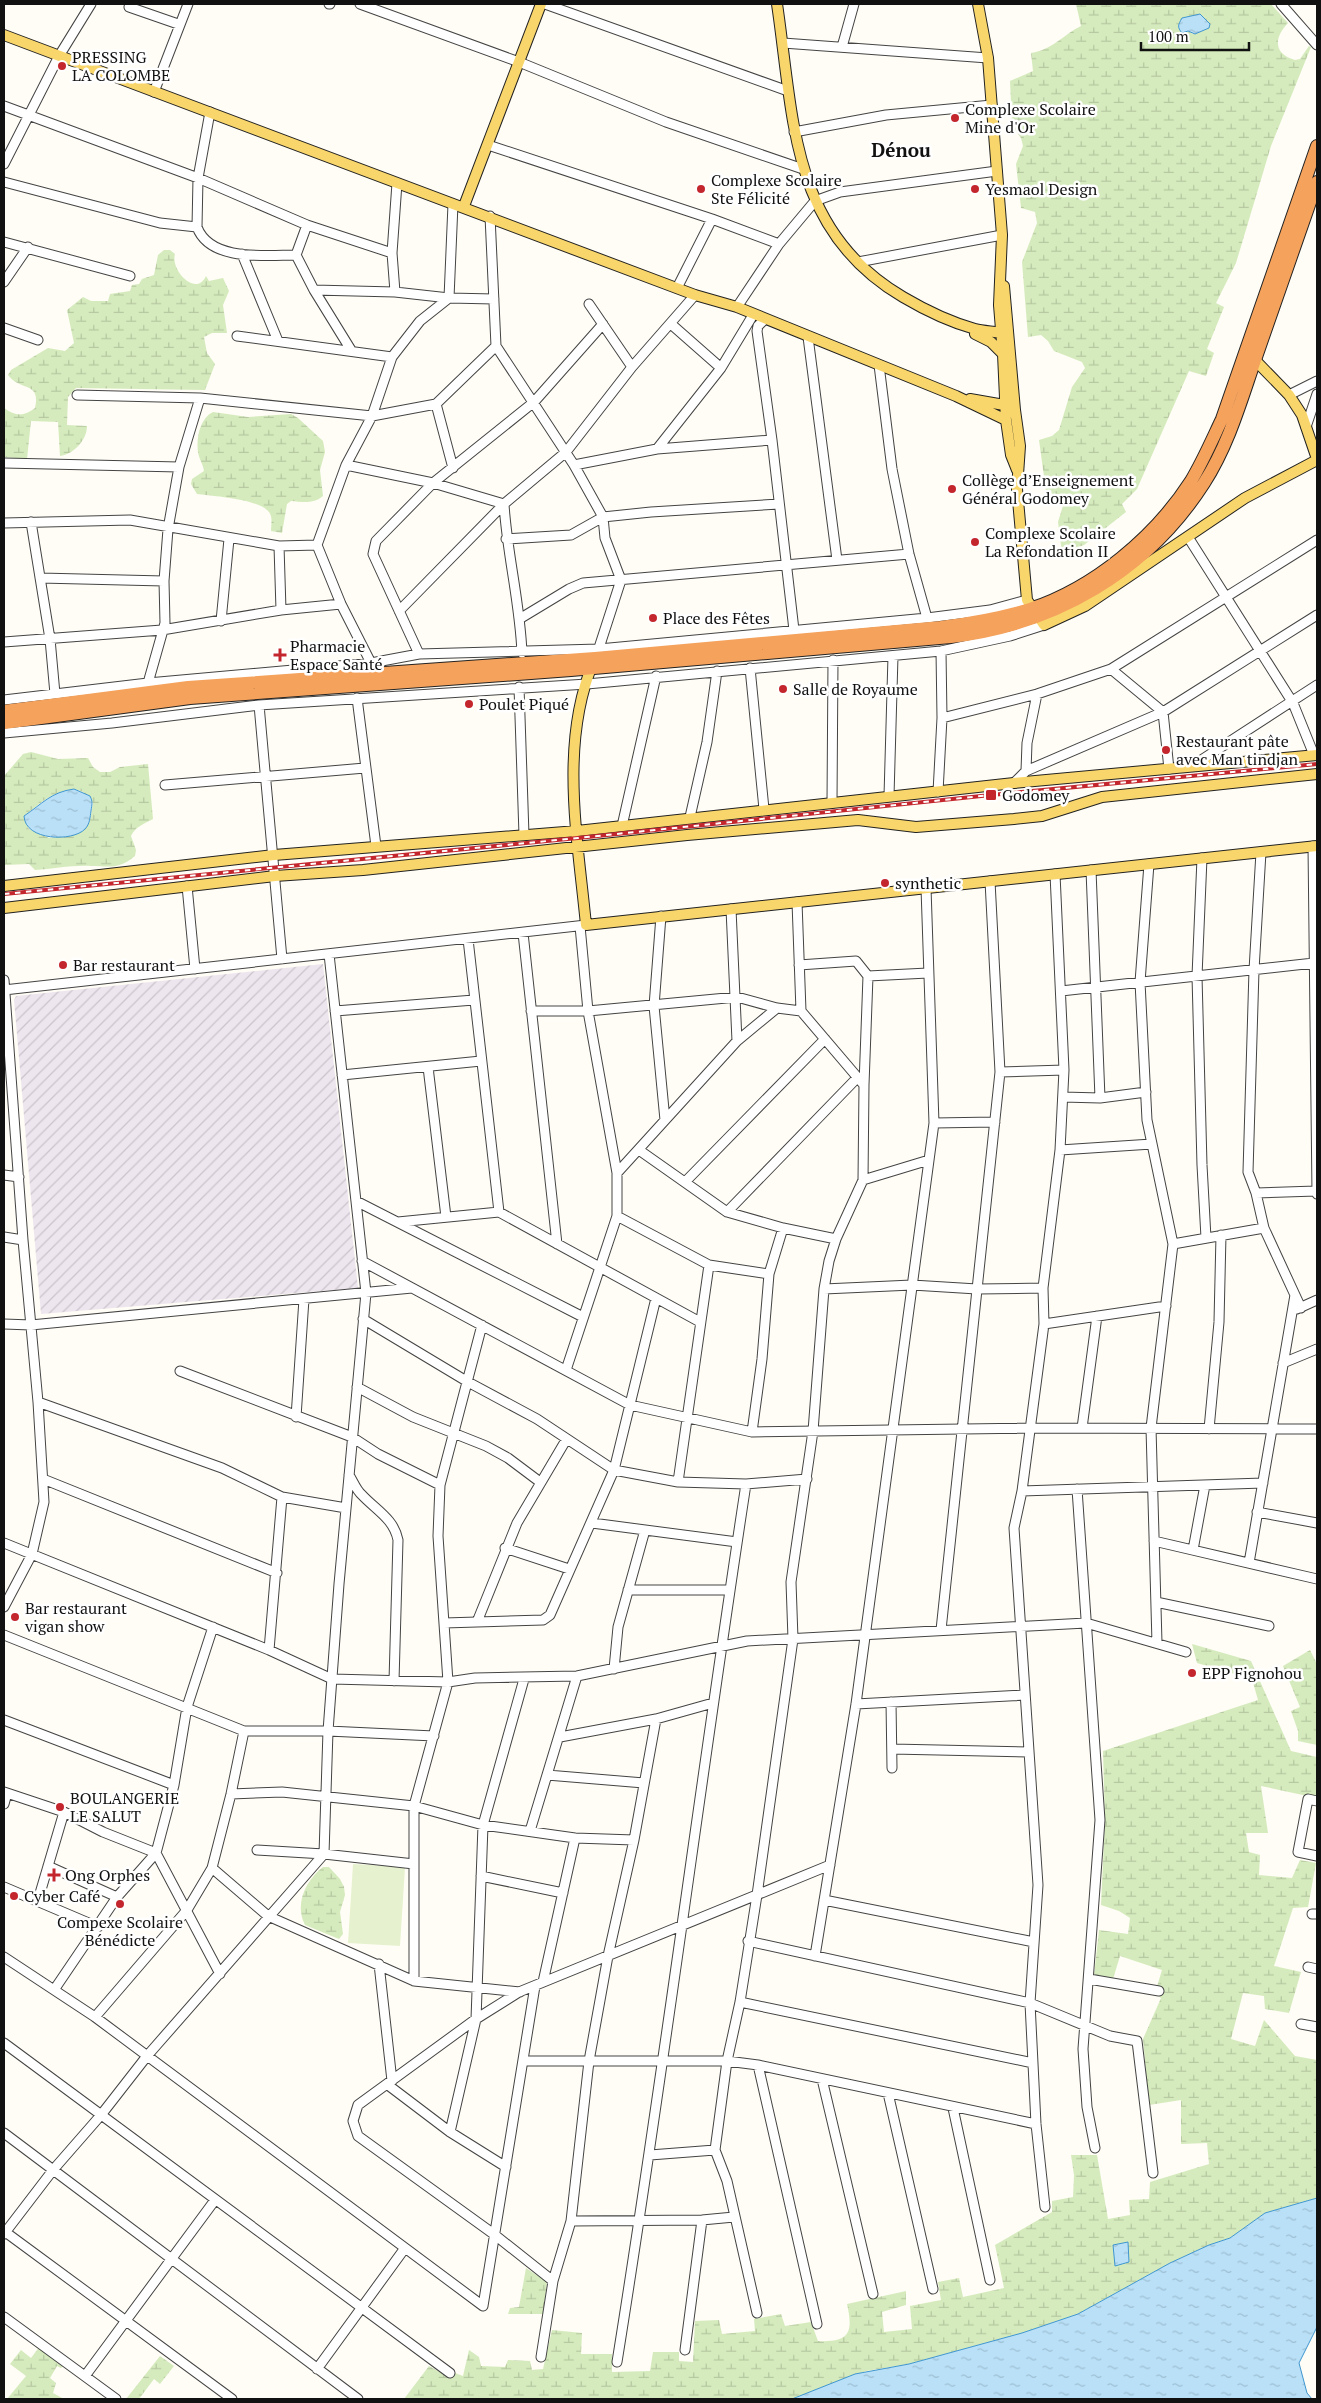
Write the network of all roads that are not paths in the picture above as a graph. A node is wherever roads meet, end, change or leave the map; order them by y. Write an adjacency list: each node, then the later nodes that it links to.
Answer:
1 (91, 4): 16 (street)
2 (120, 4): 10 (street)
3 (188, 4): 11 (street)
4 (360, 4): 18 (street)
5 (543, 4): 18 (main road); 19 (street)
6 (777, 4): 13 (main road)
7 (854, 4): 15 (street)
8 (978, 4): 17 (main road)
9 (1281, 4): 14 (street)
10 (130, 5): 11 (street)
11 (178, 24): 20 (street)
12 (4, 35): 16 (main road)
13 (783, 42): 15 (street); 19 (main road)
14 (1317, 45)
15 (842, 47): 17 (street)
16 (59, 56): 20 (main road); 24 (street)
17 (988, 58): 21 (main road)
18 (519, 62): 26 (main road); 29 (street)
19 (788, 91): 25 (main road)
20 (154, 92): 23 (main road)
21 (992, 105): 25 (street); 30 (main road)
22 (4, 106): 24 (street)
23 (210, 112): 31 (street); 34 (main road)
24 (29, 115): 28 (street); 31 (street)
25 (794, 132): 29 (main road)
26 (488, 145): 37 (main road); 39 (street)
27 (1317, 146): 126 (highway)
28 (4, 164)
29 (804, 169): 35 (main road)
30 (997, 171): 35 (street); 42 (main road)
31 (198, 178): 40 (street); 41 (street)
32 (4, 182): 41 (street)
33 (1317, 182): 76 (highway)
34 (397, 183): 36 (main road); 46 (street)
35 (815, 201): 44 (street); 49 (main road)
36 (453, 204): 37 (main road); 56 (street)
37 (464, 206): 38 (main road)
38 (490, 216): 52 (main road); 57 (street)
39 (712, 219): 44 (street); 52 (street)
40 (307, 225): 46 (street); 48 (street)
41 (197, 228): 47 (street)
42 (1002, 235): 49 (street); 68 (main road)
43 (4, 242): 45 (street)
44 (779, 244): 59 (street)
45 (28, 247): 50 (street); 51 (street)
46 (392, 253): 54 (street)
47 (242, 254): 48 (street); 70 (street)
48 (296, 255): 53 (street)
49 (858, 262): 64 (main road)
50 (130, 276)
51 (4, 282)
52 (678, 288): 55 (main road)
53 (314, 290): 54 (street); 73 (street)
54 (395, 292): 56 (street)
55 (695, 295): 59 (main road); 63 (street)
56 (449, 298): 57 (street); 75 (street)
57 (494, 299): 72 (street)
58 (589, 304): 62 (street)
59 (737, 307): 60 (main road)
60 (753, 315): 61 (main road); 79 (street)
61 (765, 319): 67 (main road); 93 (street)
62 (603, 324): 78 (street); 86 (street)
63 (671, 324): 78 (street); 79 (street)
64 (959, 324): 68 (main road); 71 (main road)
65 (4, 328): 69 (street)
66 (237, 336): 70 (street)
67 (808, 337): 77 (main road); 117 (street)
68 (1005, 337): 71 (main road); 74 (main road); 89 (main road)
69 (38, 340)
70 (278, 341): 73 (street)
71 (991, 342): 74 (main road)
72 (496, 346): 86 (street); 87 (street)
73 (351, 350): 75 (street)
74 (1003, 354): 88 (main road)
75 (392, 357): 90 (street)
76 (1255, 360): 83 (main road); 126 (highway)
77 (879, 365): 84 (main road); 116 (street)
78 (632, 367): 95 (street)
79 (721, 368): 94 (street)
80 (1317, 381): 83 (street)
81 (1317, 394): 92 (street)
82 (77, 395): 85 (street)
83 (1289, 395): 92 (main road)
84 (956, 396): 88 (main road); 91 (main road)
85 (200, 398): 90 (street); 100 (street)
86 (534, 402): 95 (street); 101 (street)
87 (436, 404): 90 (street); 101 (street)
88 (1004, 406): 89 (main road); 91 (main road)
89 (1015, 410): 102 (main road)
90 (372, 416): 98 (street)
91 (1006, 420): 102 (main road)
92 (1306, 427): 96 (main road)
93 (772, 440): 94 (street); 105 (street)
94 (657, 449): 99 (street)
95 (566, 452): 99 (street); 104 (street)
96 (1317, 460): 110 (main road)
97 (4, 463): 100 (street)
98 (346, 465): 103 (street); 114 (street)
99 (574, 465): 106 (street)
100 (179, 467): 109 (street)
101 (453, 468): 103 (street)
102 (1018, 474): 126 (main road)
103 (434, 483): 104 (street); 125 (street)
104 (504, 504): 112 (street); 125 (street)
105 (779, 504): 106 (street); 118 (street)
106 (603, 517): 112 (street); 120 (street)
107 (31, 522): 108 (street); 109 (street); 119 (street)
108 (4, 523)
109 (168, 529): 111 (street); 121 (street)
110 (1188, 536): 122 (street); 126 (main road)
111 (229, 539): 115 (street); 130 (street)
112 (506, 540): 128 (street)
113 (1317, 540): 122 (street)
114 (317, 545): 115 (street); 123 (street)
115 (278, 546): 124 (street)
116 (909, 554): 117 (street); 129 (street)
117 (837, 560): 118 (street)
118 (786, 565): 120 (street); 132 (street)
119 (40, 578): 121 (street); 133 (street)
120 (621, 580): 128 (street); 140 (street)
121 (164, 581): 131 (street)
122 (1226, 598): 136 (street); 144 (street)
123 (341, 604): 124 (street); 142 (street)
124 (281, 610): 130 (street)
125 (399, 611): 138 (street)
126 (1036, 612): 129 (street); 135 (street); 140 (highway)
127 (1317, 615): 136 (street)
128 (521, 618): 137 (street)
129 (927, 618): 132 (street)
130 (222, 621): 131 (street)
131 (162, 630): 133 (street); 147 (street)
132 (794, 630): 140 (street)
133 (50, 639): 134 (street); 151 (street)
134 (4, 642)
135 (941, 651): 139 (street); 159 (street)
136 (1260, 651): 155 (street); 158 (street)
137 (522, 653): 138 (street); 140 (street)
138 (418, 654): 142 (street)
139 (893, 656): 141 (street); 172 (street)
140 (595, 658): 148 (main road); 157 (highway); 160 (highway)
141 (834, 660): 143 (street); 173 (street)
142 (371, 663): 147 (street)
143 (750, 668): 145 (street); 174 (street)
144 (1110, 669): 152 (street); 158 (street)
145 (717, 672): 146 (street); 175 (street)
146 (656, 676): 148 (street); 176 (street)
147 (148, 682): 151 (street)
148 (587, 684): 150 (street); 177 (main road)
149 (1317, 685): 155 (street)
150 (519, 687): 153 (street); 178 (street)
151 (55, 694): 154 (street)
152 (1037, 694): 159 (street); 166 (street)
153 (357, 698): 156 (street); 163 (street)
154 (4, 700)
155 (1293, 703): 162 (street); 164 (street)
156 (259, 705): 161 (street); 168 (street)
157 (4, 711)
158 (1162, 712): 165 (street); 166 (street)
159 (942, 718): 171 (street)
160 (4, 723)
161 (4, 733)
162 (1316, 755): 164 (main road)
163 (365, 768): 168 (street); 179 (street)
164 (1190, 768): 165 (main road)
165 (1168, 769): 169 (main road)
166 (1026, 771): 169 (street)
167 (1317, 774): 180 (main road)
168 (264, 775): 170 (street); 183 (street)
169 (1014, 783): 171 (main road)
170 (165, 785)
171 (938, 792): 172 (main road)
172 (889, 796): 173 (main road)
173 (832, 803): 174 (main road)
174 (764, 809): 175 (main road)
175 (690, 817): 176 (main road)
176 (622, 826): 177 (main road)
177 (577, 831): 178 (main road); 180 (main road)
178 (524, 835): 179 (main road)
179 (376, 846): 183 (main road)
180 (579, 846): 188 (main road); 197 (main road)
181 (1315, 846): 182 (main road); 202 (street)
182 (1261, 852): 184 (main road); 205 (street)
183 (274, 856): 188 (street); 190 (main road)
184 (1202, 858): 185 (main road); 208 (street)
185 (1149, 864): 186 (main road); 209 (street)
186 (1091, 870): 187 (main road); 211 (street)
187 (1055, 874): 189 (main road); 212 (street)
188 (275, 876): 191 (main road); 201 (street)
189 (990, 881): 192 (main road); 227 (street)
190 (4, 886)
191 (186, 886): 194 (main road); 204 (street)
192 (926, 888): 193 (main road); 206 (street)
193 (797, 902): 195 (main road); 203 (street)
194 (4, 908)
195 (731, 908): 196 (main road); 213 (street)
196 (661, 916): 197 (main road); 215 (street)
197 (583, 926): 198 (street); 219 (street)
198 (522, 933): 199 (street); 218 (street)
199 (468, 939): 200 (street); 214 (street)
200 (329, 954): 201 (street); 217 (street)
201 (282, 959): 204 (street)
202 (1314, 963): 205 (street); 223 (street)
203 (799, 965): 207 (street); 220 (street)
204 (195, 969): 210 (street)
205 (1254, 970): 208 (street); 248 (street)
206 (928, 973): 207 (street); 238 (street)
207 (868, 976): 230 (street)
208 (1197, 976): 209 (street); 260 (street)
209 (1140, 982): 211 (street); 231 (street)
210 (4, 987): 235 (street)
211 (1096, 988): 212 (street); 233 (street)
212 (1061, 991): 226 (street)
213 (737, 997): 215 (street); 216 (street); 222 (street)
214 (474, 1000): 217 (street); 224 (street)
215 (654, 1006): 219 (street); 236 (street)
216 (777, 1008): 220 (street); 222 (street)
217 (336, 1011): 228 (street)
218 (531, 1011): 219 (street); 263 (street)
219 (588, 1011): 243 (street)
220 (801, 1011): 221 (street)
221 (825, 1039): 229 (street); 247 (street)
222 (737, 1041): 236 (street)
223 (1316, 1053): 249 (street)
224 (481, 1061): 225 (street); 251 (street)
225 (428, 1067): 228 (street); 254 (street)
226 (1064, 1070): 227 (street); 232 (street)
227 (1000, 1072): 237 (street)
228 (342, 1075): 250 (street)
229 (857, 1078): 230 (street); 252 (street)
230 (864, 1085): 246 (street)
231 (1146, 1092): 233 (street); 239 (street)
232 (1063, 1096): 233 (street); 241 (street)
233 (1100, 1098)
234 (4, 1112): 235 (street)
235 (14, 1113): 245 (street)
236 (665, 1120): 240 (street)
237 (994, 1122): 238 (street); 273 (street)
238 (934, 1123): 242 (street)
239 (1152, 1144): 241 (street); 264 (street)
240 (639, 1150): 243 (street); 247 (street)
241 (1060, 1150): 271 (street)
242 (929, 1160): 246 (street); 269 (street)
243 (617, 1173): 253 (street)
244 (4, 1176): 245 (street)
245 (19, 1176): 262 (street)
246 (864, 1180): 261 (street)
247 (685, 1182): 252 (street)
248 (1256, 1193): 249 (street); 257 (street)
249 (1317, 1193)
250 (356, 1201): 255 (street); 265 (street)
251 (499, 1212): 254 (street); 263 (street)
252 (727, 1212): 256 (street)
253 (617, 1216): 266 (street); 267 (street)
254 (446, 1218): 255 (street)
255 (398, 1222): 281 (street)
256 (783, 1228): 261 (street); 268 (street)
257 (1264, 1228): 258 (street); 279 (street)
258 (1221, 1235): 260 (street); 301 (street)
259 (4, 1237): 262 (street)
260 (1206, 1238): 264 (street)
261 (836, 1239): 272 (street)
262 (23, 1240): 286 (street)
263 (557, 1244): 267 (street)
264 (1173, 1244): 278 (street)
265 (362, 1261): 270 (street); 274 (street)
266 (709, 1265): 268 (street); 283 (street)
267 (601, 1268): 275 (street); 281 (street)
268 (769, 1274): 307 (street)
269 (912, 1285): 272 (street); 273 (street); 308 (street)
270 (412, 1288): 274 (street); 287 (street)
271 (1043, 1288): 273 (street); 285 (street)
272 (824, 1289): 305 (street)
273 (977, 1289): 303 (street)
274 (366, 1293): 276 (street); 282 (street)
275 (656, 1298): 283 (street); 295 (street)
276 (304, 1299): 286 (street); 296 (street)
277 (1317, 1300): 279 (street)
278 (1166, 1306): 280 (street); 300 (street)
279 (1297, 1309): 289 (street)
280 (1097, 1316): 285 (street); 299 (street)
281 (583, 1317): 290 (street)
282 (364, 1319): 292 (street); 293 (street)
283 (700, 1322): 297 (street)
284 (4, 1324): 286 (street)
285 (1044, 1324): 298 (street)
286 (30, 1325): 294 (street)
287 (482, 1325): 290 (street); 292 (street)
288 (1317, 1349): 289 (street)
289 (1283, 1363): 304 (street)
290 (566, 1370): 295 (street)
291 (180, 1371): 296 (street)
292 (468, 1382): 306 (street); 310 (street)
293 (357, 1387): 306 (street); 309 (street)
294 (38, 1402): 313 (street); 324 (street)
295 (630, 1405): 297 (street); 311 (street)
296 (296, 1417): 309 (street)
297 (687, 1418): 307 (street); 316 (street)
298 (1030, 1428): 299 (street); 303 (street); 323 (street)
299 (1082, 1428): 300 (street)
300 (1151, 1428): 301 (street); 321 (street)
301 (1208, 1429): 304 (street)
302 (1317, 1429): 304 (street)
303 (962, 1430): 308 (street); 350 (street)
304 (1272, 1430): 317 (street)
305 (812, 1431): 307 (street); 308 (street); 314 (street)
306 (454, 1432): 315 (street); 319 (street)
307 (752, 1432)
308 (892, 1432): 352 (street)
309 (352, 1437): 312 (street); 319 (street)
310 (566, 1440): 311 (street); 315 (street)
311 (614, 1470): 316 (street); 327 (street)
312 (349, 1474): 325 (street); 362 (street)
313 (43, 1479): 335 (street); 338 (street)
314 (807, 1479): 318 (street); 353 (street)
315 (540, 1482): 333 (street)
316 (678, 1482): 318 (street)
317 (1263, 1482): 320 (street); 326 (street)
318 (746, 1484): 331 (street)
319 (440, 1485): 345 (street)
320 (1205, 1485): 321 (street); 334 (street)
321 (1153, 1486): 322 (street); 330 (street)
322 (1077, 1489): 323 (street); 346 (street)
323 (1022, 1491): 348 (street)
324 (282, 1497): 325 (street); 338 (street)
325 (346, 1508): 360 (street)
326 (1258, 1512): 328 (street); 336 (street)
327 (592, 1523): 329 (street); 337 (street)
328 (1317, 1524)
329 (645, 1530): 331 (street); 340 (street)
330 (1154, 1541): 334 (street); 342 (street)
331 (738, 1542): 341 (street)
332 (4, 1543): 335 (street)
333 (505, 1548): 337 (street); 344 (street)
334 (1194, 1550): 336 (street)
335 (32, 1554): 343 (street); 349 (street)
336 (1249, 1563): 339 (street)
337 (569, 1569): 344 (street)
338 (277, 1573): 356 (street)
339 (1317, 1579)
340 (628, 1590): 341 (street); 358 (street)
341 (730, 1590): 355 (street)
342 (1156, 1602): 347 (street); 354 (street)
343 (4, 1608)
344 (477, 1622): 345 (street)
345 (444, 1623): 363 (street)
346 (1086, 1623): 348 (street); 354 (street); 420 (street)
347 (1268, 1626)
348 (1021, 1627): 350 (street); 364 (street)
349 (213, 1628): 356 (street); 368 (street)
350 (941, 1630): 352 (street)
351 (4, 1635): 368 (street)
352 (865, 1636): 353 (street); 367 (street)
353 (793, 1639): 355 (street); 403 (street)
354 (1156, 1643): 357 (street)
355 (721, 1648): 358 (street); 366 (street)
356 (269, 1650): 360 (street)
357 (1186, 1652)
358 (614, 1669): 359 (street)
359 (577, 1676): 361 (street); 374 (street)
360 (332, 1679): 362 (street); 372 (street)
361 (524, 1679): 363 (street); 388 (street)
362 (394, 1681): 363 (street)
363 (448, 1682): 373 (street)
364 (1025, 1694): 365 (street); 376 (street)
365 (891, 1702): 367 (street); 375 (street)
366 (713, 1703): 369 (street); 409 (street)
367 (856, 1704): 397 (street)
368 (187, 1707): 371 (street); 380 (street)
369 (656, 1719): 374 (street); 379 (street)
370 (4, 1720): 380 (street)
371 (244, 1731): 372 (street); 382 (street)
372 (328, 1731): 373 (street); 383 (street)
373 (434, 1736): 386 (street)
374 (560, 1737): 378 (street)
375 (892, 1749): 376 (street); 377 (street)
376 (1029, 1752): 412 (street)
377 (892, 1768)
378 (547, 1775): 379 (street); 389 (street)
379 (644, 1783): 391 (street)
380 (174, 1785): 393 (street)
381 (5, 1792): 385 (street); 387 (street)
382 (231, 1794): 383 (street); 399 (street)
383 (326, 1796): 386 (street); 394 (street)
384 (1317, 1801): 395 (street)
385 (4, 1804)
386 (414, 1806): 388 (street); 396 (street)
387 (64, 1812): 393 (street); 398 (street)
388 (483, 1825): 389 (street); 400 (street)
389 (530, 1830): 390 (street)
390 (575, 1838): 391 (street); 402 (street)
391 (634, 1840): 413 (street)
392 (257, 1850): 394 (street)
393 (156, 1853): 404 (street); 407 (street)
394 (324, 1854): 396 (street); 408 (street)
395 (1317, 1856)
396 (414, 1864): 421 (street)
397 (830, 1865): 403 (street); 406 (street)
398 (48, 1866): 404 (street); 405 (street)
399 (212, 1868): 407 (street); 408 (street)
400 (481, 1876): 402 (street); 423 (street)
401 (4, 1887): 405 (street)
402 (563, 1893): 422 (street)
403 (757, 1895): 409 (street); 411 (street)
404 (117, 1897): 410 (street)
405 (38, 1900): 410 (street)
406 (824, 1900): 412 (street); 414 (street)
407 (187, 1910): 419 (street); 429 (street)
408 (268, 1916): 416 (street); 419 (street)
409 (681, 1926): 413 (street); 438 (street)
410 (98, 1927): 424 (street)
411 (748, 1941): 414 (street); 427 (street)
412 (1034, 1942): 428 (street)
413 (608, 1956): 422 (street); 437 (street)
414 (815, 1956): 428 (street)
415 (4, 1957): 424 (street)
416 (379, 1964): 421 (street); 443 (street)
417 (1308, 1967): 418 (street)
418 (1317, 1969)
419 (220, 1974): 435 (street)
420 (1089, 1979): 425 (street); 432 (street)
421 (414, 1981): 423 (street)
422 (538, 1987): 426 (street); 436 (street)
423 (478, 1988): 426 (street); 430 (street)
424 (54, 1990): 429 (street)
425 (1159, 1991)
426 (519, 1992): 430 (street)
427 (740, 2002): 439 (street); 440 (street)
428 (1030, 2003): 432 (street); 440 (street)
429 (95, 2017): 435 (street)
430 (476, 2019): 443 (street); 448 (street)
431 (1300, 2024): 433 (street)
432 (1086, 2026): 450 (street); 455 (street)
433 (1317, 2027)
434 (4, 2043): 446 (street)
435 (148, 2056): 446 (street); 464 (street)
436 (524, 2061): 437 (street); 453 (street)
437 (589, 2061): 438 (street); 461 (street)
438 (664, 2061): 439 (street); 452 (street)
439 (728, 2061): 441 (street); 451 (street)
440 (1033, 2063): 447 (street)
441 (758, 2065): 442 (street); 474 (street)
442 (822, 2079): 444 (street); 469 (street)
443 (390, 2083): 448 (street); 463 (street)
444 (888, 2093): 445 (street); 468 (street)
445 (952, 2108): 447 (street); 466 (street)
446 (101, 2115): 454 (street); 456 (street)
447 (1036, 2124): 457 (street)
448 (450, 2132): 453 (street)
449 (4, 2133): 454 (street)
450 (1095, 2148)
451 (715, 2150): 452 (street); 458 (street)
452 (650, 2155): 459 (street)
453 (506, 2167): 463 (street)
454 (53, 2170): 462 (street); 465 (street)
455 (1153, 2173)
456 (216, 2200): 465 (street); 470 (street)
457 (1046, 2207)
458 (734, 2217): 460 (street); 471 (street)
459 (640, 2220): 460 (street); 461 (street); 477 (street)
460 (702, 2220): 475 (street)
461 (571, 2221): 467 (street)
462 (4, 2232): 473 (street)
463 (495, 2235): 464 (street); 467 (street)
464 (405, 2248): 470 (street)
465 (172, 2259): 473 (street); 478 (street)
466 (990, 2280)
467 (553, 2281): 476 (street)
468 (933, 2289)
469 (873, 2294)
470 (361, 2308): 478 (street); 479 (street)
471 (757, 2313)
472 (4, 2317): 480 (street)
473 (126, 2321): 480 (street); 482 (street)
474 (816, 2324)
475 (685, 2350)
476 (541, 2357)
477 (617, 2362)
478 (317, 2369): 483 (street)
479 (450, 2373)
480 (85, 2376): 481 (street)
481 (116, 2399)
482 (232, 2399)
483 (358, 2399)

